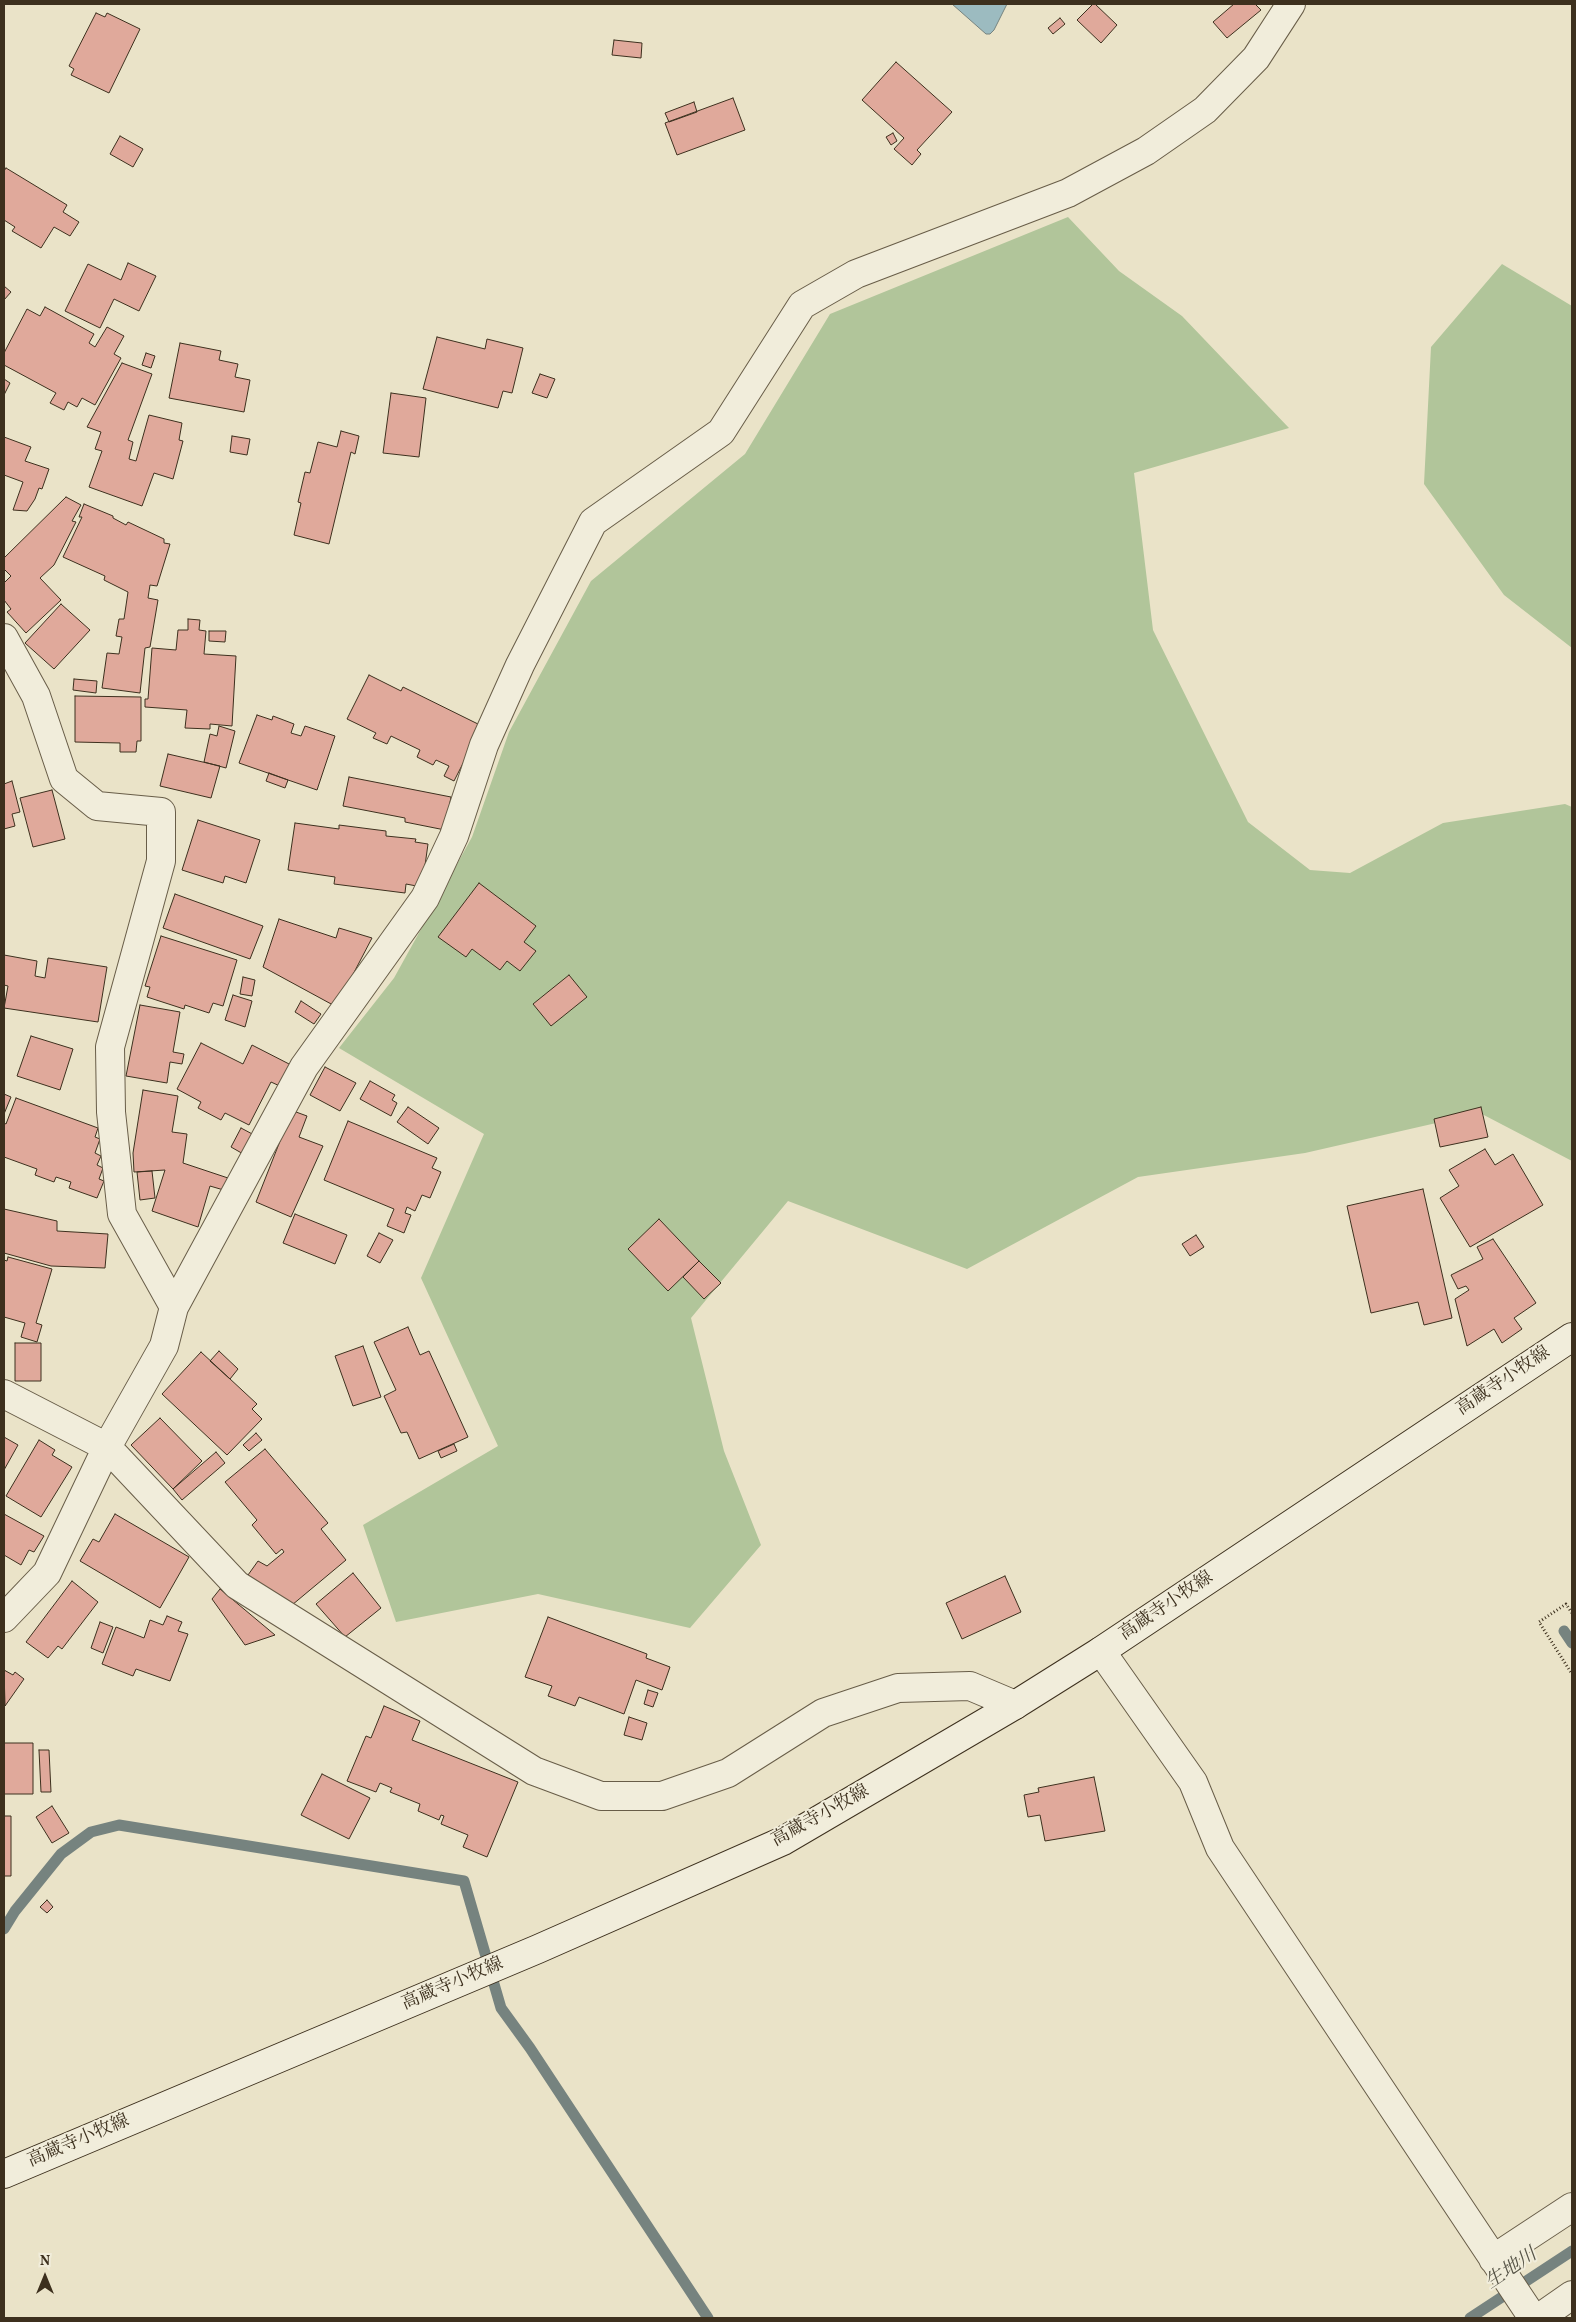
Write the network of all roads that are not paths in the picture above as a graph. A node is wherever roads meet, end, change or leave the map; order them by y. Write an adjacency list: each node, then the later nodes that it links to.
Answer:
1 (1291, 4): 3 (street)
2 (4, 638): 3 (street)
3 (174, 1307): 6 (street)
4 (1572, 1337): 8 (street, 高蔵寺小牧線)
5 (4, 1394): 6 (street)
6 (107, 1447): 7 (street); 9 (street)
7 (4, 1618)
8 (1101, 1651): 9 (street, 高蔵寺小牧線); 12 (street)
9 (1015, 1705): 10 (street, 高蔵寺小牧線)
10 (4, 2174)
11 (1572, 2207): 12 (street)
12 (1494, 2259): 14 (street)
13 (1572, 2295): 15 (street)
14 (1533, 2318)
15 (1539, 2318)

